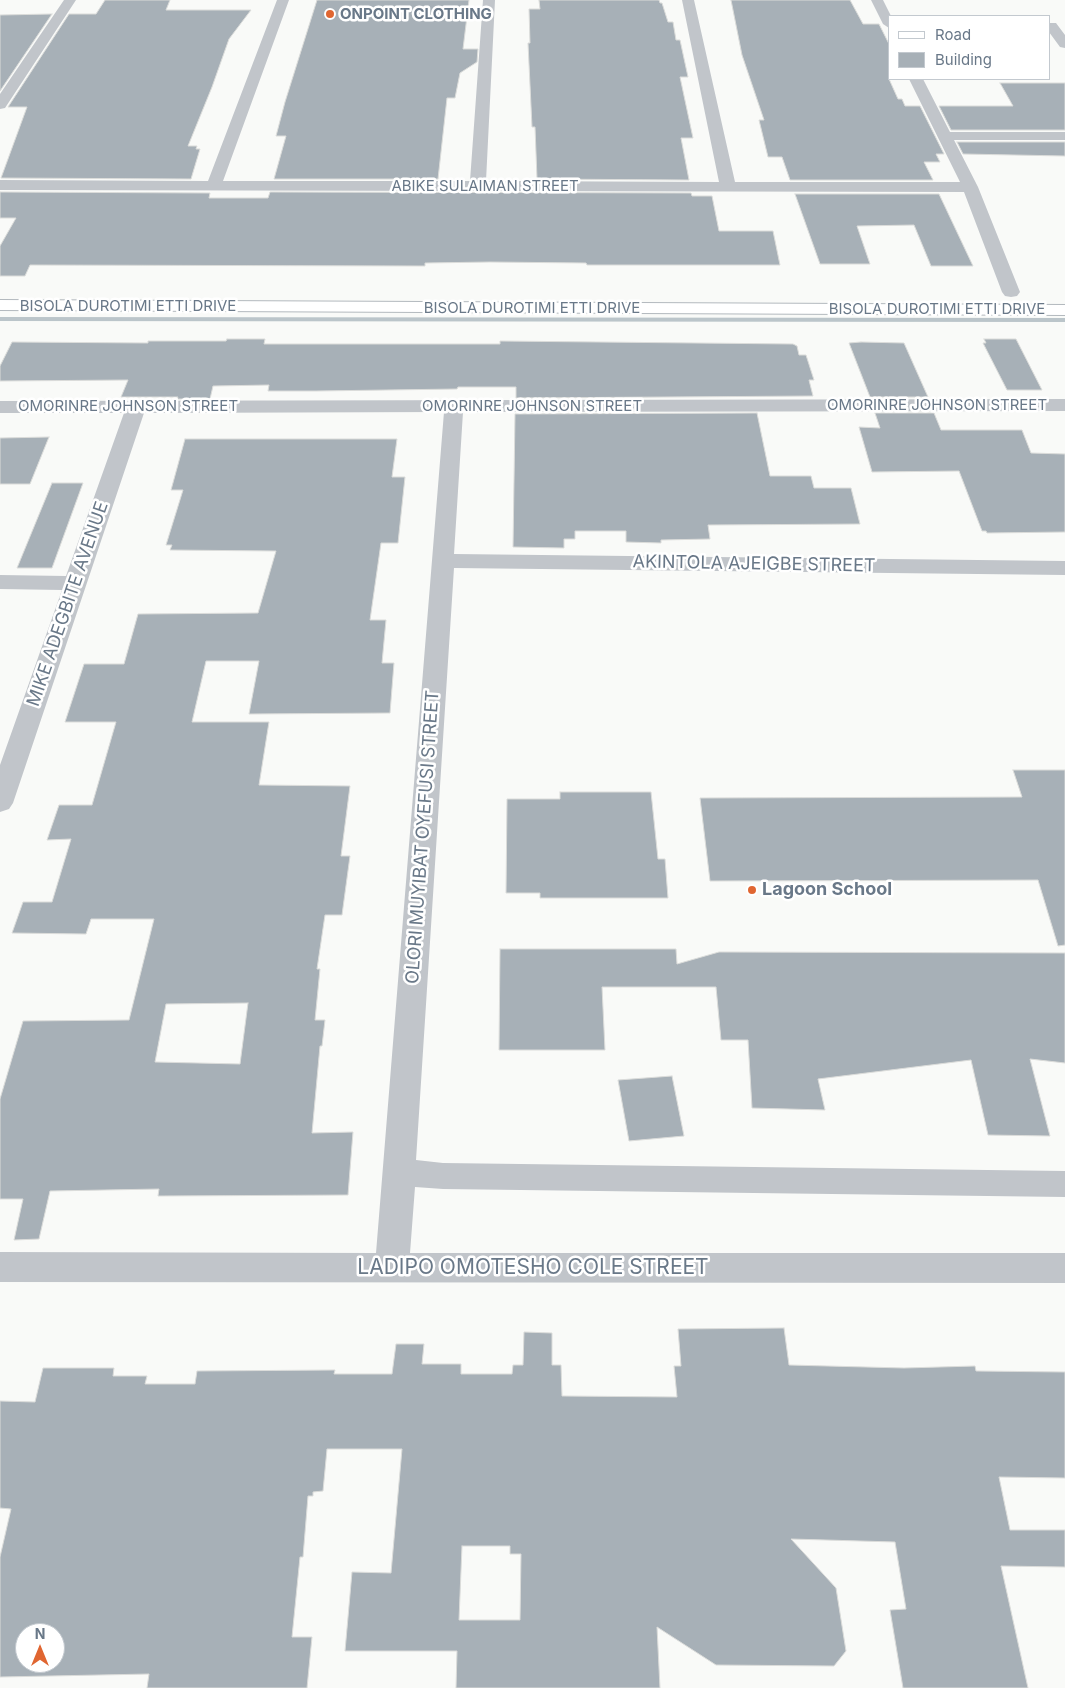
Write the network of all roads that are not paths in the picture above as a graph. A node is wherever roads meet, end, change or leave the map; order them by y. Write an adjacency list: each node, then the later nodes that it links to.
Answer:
1 (70, 0): 11 (street)
2 (283, 0): 15 (street)
3 (489, 0): 17 (street)
4 (688, 0): 16 (street)
5 (877, 0): 6 (street)
6 (888, 22)
7 (1050, 26): 8 (street); 9 (street)
8 (1065, 26)
9 (1065, 44)
10 (916, 80): 12 (street)
11 (0, 105)
12 (944, 136): 13 (street); 18 (street)
13 (1065, 136)
14 (0, 185): 15 (street, ABIKE SULAIMAN STREET)
15 (214, 185): 17 (street, ABIKE SULAIMAN STREET)
16 (728, 185): 17 (street, ABIKE SULAIMAN STREET); 18 (street, ABIKE SULAIMAN STREET)
17 (478, 186)
18 (970, 187): 22 (street)
19 (0, 292): 20 (main road)
20 (902, 292)
21 (991, 292): 22 (main road)
22 (1011, 292): 23 (main road)
23 (1029, 292)
24 (0, 306): 25 (main road, BISOLA DUROTIMI ETTI DRIVE)
25 (1065, 310)
26 (1065, 405): 28 (street, OMORINRE JOHNSON STREET)
27 (136, 406): 28 (street, OMORINRE JOHNSON STREET); 29 (street, OMORINRE JOHNSON STREET); 33 (street, MIKE ADEGBITE AVENUE)
28 (454, 406): 30 (street, OLORI MUYIBAT OYEFUSI STREET)
29 (0, 407)
30 (443, 561): 31 (street, AKINTOLA AJEIGBE STREET); 35 (street, OLORI MUYIBAT OYEFUSI STREET)
31 (1065, 568)
32 (0, 582): 33 (street)
33 (76, 583): 34 (street, MIKE ADEGBITE AVENUE)
34 (0, 803)
35 (399, 1172): 36 (street); 38 (street, OLORI MUYIBAT OYEFUSI STREET)
36 (1065, 1184)
37 (0, 1267): 38 (street, LADIPO OMOTESHO COLE STREET)
38 (392, 1267): 39 (street, LADIPO OMOTESHO COLE STREET)
39 (1065, 1268)

